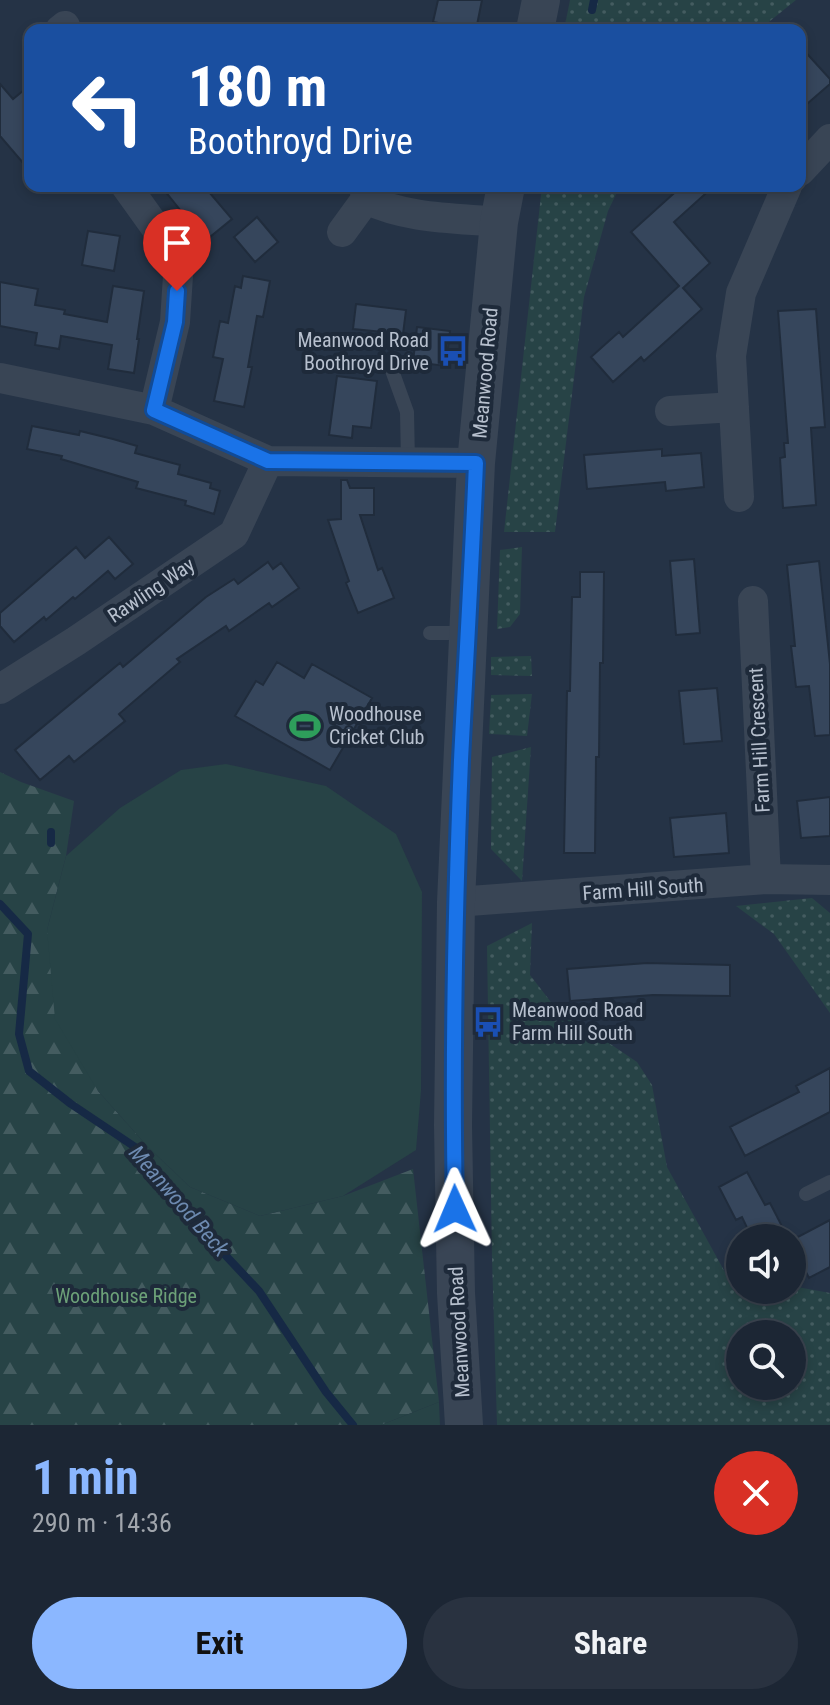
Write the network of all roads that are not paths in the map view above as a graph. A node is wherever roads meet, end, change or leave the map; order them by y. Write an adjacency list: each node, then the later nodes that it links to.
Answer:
1 (541, 0): 2 (street)
2 (536, 24)
3 (830, 139): 4 (street)
4 (806, 165)
5 (130, 192): 13 (street)
6 (365, 192): 8 (street); 9 (street)
7 (784, 192): 12 (street)
8 (502, 204): 17 (street, Meanwood Road)
9 (342, 232)
10 (389, 362): 16 (lane)
11 (0, 378): 13 (street)
12 (734, 407): 14 (street); 18 (street)
13 (154, 410): 15 (street)
14 (670, 411)
15 (268, 461): 16 (street); 20 (street, Rawling Way)
16 (408, 462): 17 (street)
17 (476, 463): 23 (street, Meanwood Road)
18 (739, 497)
19 (753, 601): 21 (street, Farm Hill Crescent)
20 (0, 689)
21 (766, 879): 22 (street, Farm Hill South); 23 (street, Farm Hill South)
22 (830, 880)
23 (456, 902): 26 (street, Meanwood Road)
24 (830, 1182): 25 (lane)
25 (806, 1194)
26 (464, 1425)

